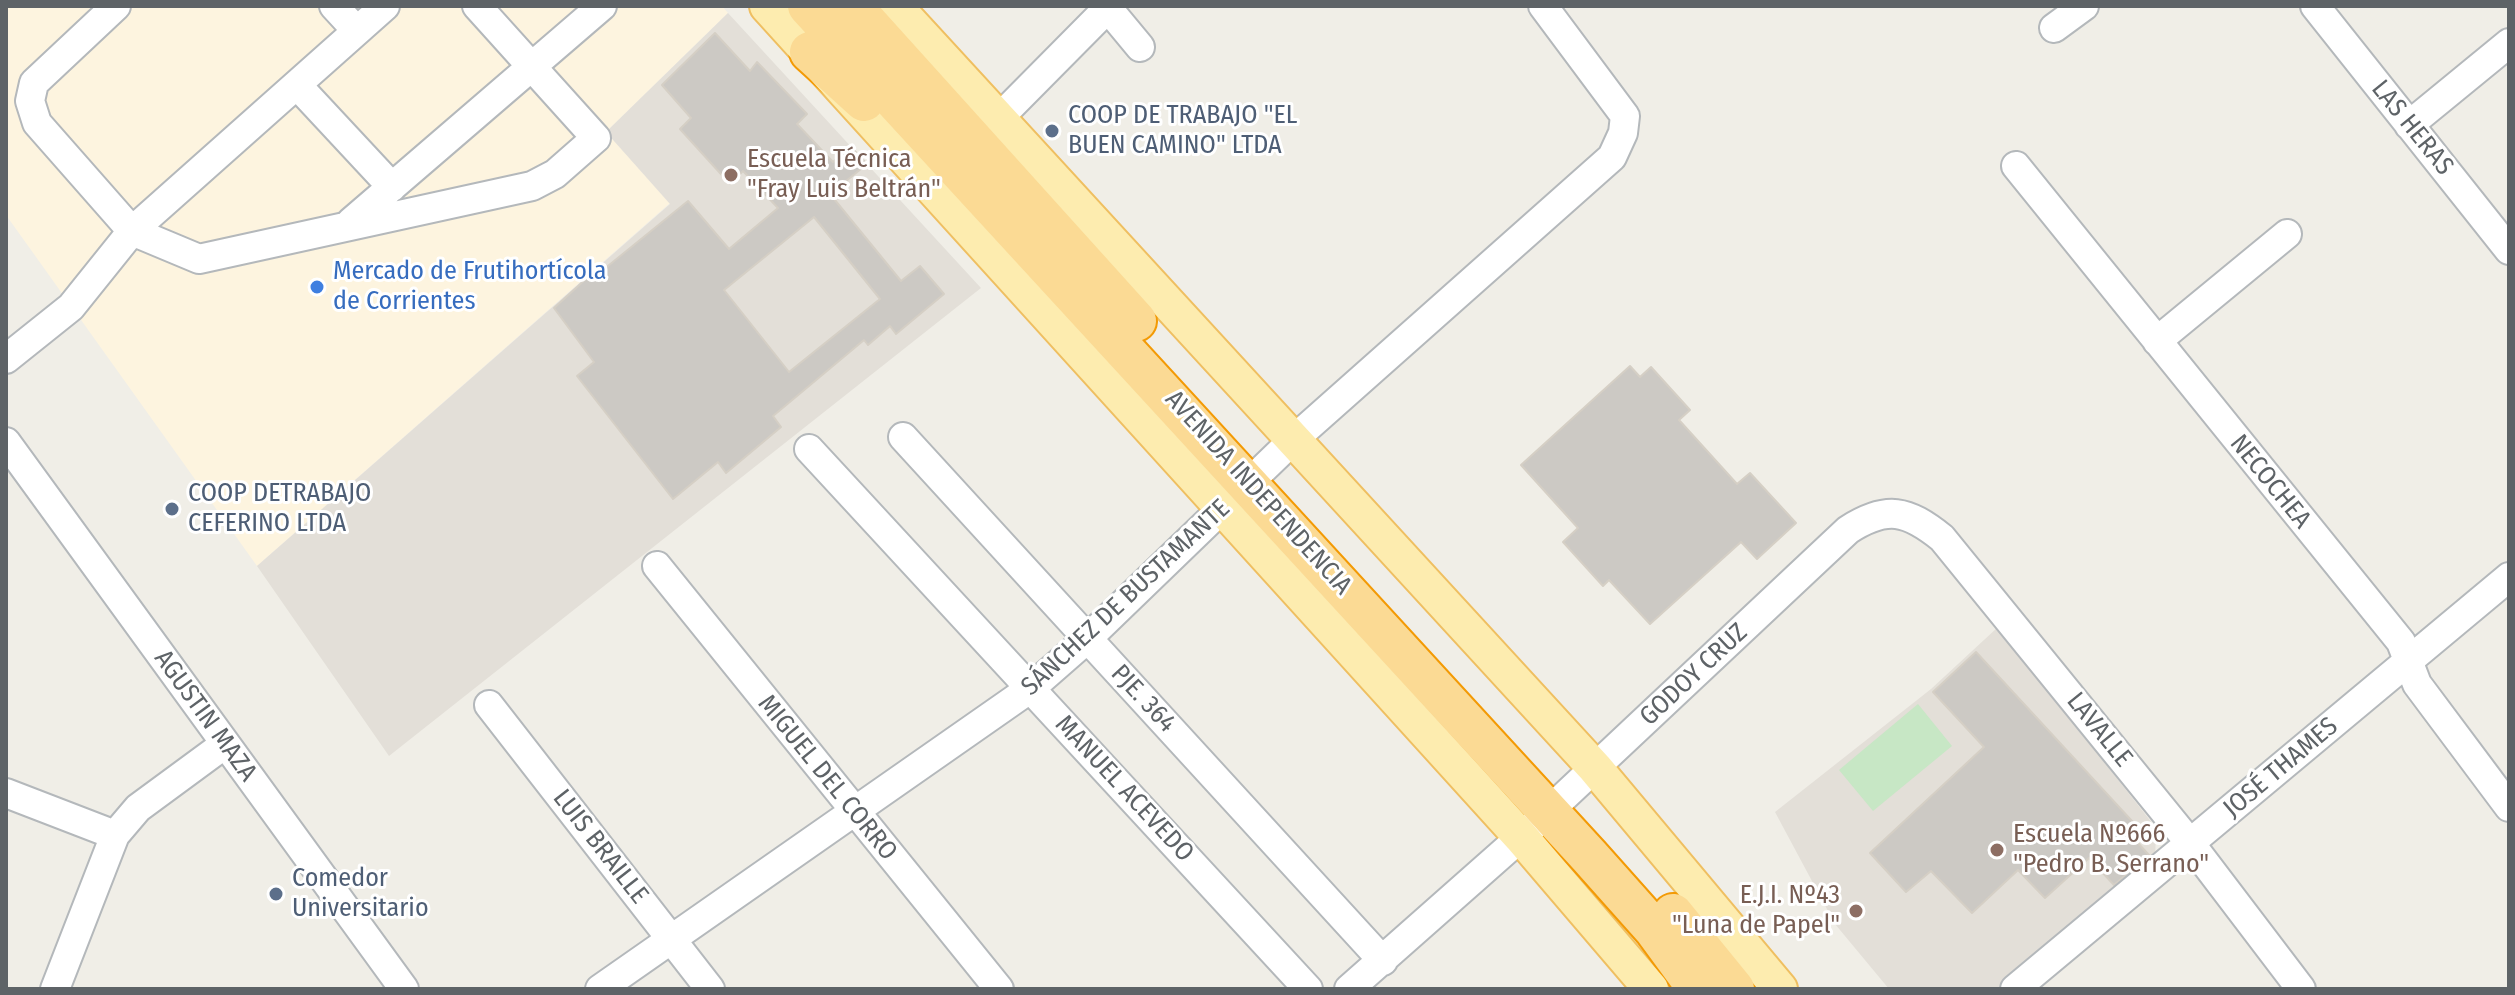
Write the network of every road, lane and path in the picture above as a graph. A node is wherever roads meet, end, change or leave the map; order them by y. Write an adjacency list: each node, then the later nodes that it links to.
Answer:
1 (116, 6): 27 (street)
2 (334, 6): 16 (street)
3 (385, 6): 16 (street)
4 (477, 6): 20 (street)
5 (767, 6): 19 (main road, AVENIDA INDEPENDENCIA)
6 (808, 6): 30 (highway, AVENIDA INDEPENDENCIA)
7 (852, 6): 30 (highway, AVENIDA INDEPENDENCIA)
8 (887, 6): 30 (highway)
9 (895, 6): 22 (main road, AVENIDA INDEPENDENCIA)
10 (1543, 6): 36 (street, SÁNCHEZ DE BUSTAMANTE)
11 (2084, 6): 15 (street)
12 (2315, 6): 23 (street, LAS HERAS)
13 (1107, 7): 18 (street); 22 (street)
14 (591, 9): 20 (street)
15 (2054, 28)
16 (357, 31): 21 (street)
17 (2509, 43): 23 (street)
18 (1140, 47)
19 (810, 52): 30 (highway); 36 (main road, AVENIDA INDEPENDENCIA)
20 (531, 67): 25 (street); 26 (street)
21 (297, 85): 25 (street); 27 (street)
22 (999, 118): 36 (main road, AVENIDA INDEPENDENCIA)
23 (2409, 125): 29 (street, LAS HERAS)
24 (2016, 166): 31 (street, NECOCHEA)
25 (392, 187): 26 (street)
26 (349, 224): 27 (street)
27 (132, 231): 32 (street)
28 (2287, 234): 31 (street)
29 (2509, 250)
30 (1074, 273): 36 (highway, AVENIDA INDEPENDENCIA)
31 (2157, 341): 41 (street, NECOCHEA)
32 (6, 359)
33 (903, 437): 40 (street, PJE. 364)
34 (6, 442): 44 (street, AGUSTIN MAZA)
35 (809, 449): 42 (street, MANUEL ACEVEDO)
36 (1258, 475): 40 (street, SÁNCHEZ DE BUSTAMANTE); 46 (highway, AVENIDA INDEPENDENCIA); 46 (main road, AVENIDA INDEPENDENCIA)
37 (1869, 517): 46 (street, GODOY CRUZ); 50 (street, LAVALLE)
38 (657, 566): 48 (street, MIGUEL DEL CORRO)
39 (2509, 577): 41 (street, JOSÉ THAMES)
40 (1087, 639): 42 (street, SÁNCHEZ DE BUSTAMANTE); 52 (street, PJE. 364)
41 (2408, 662): 47 (street, NECOCHEA); 50 (street, JOSÉ THAMES)
42 (1031, 688): 48 (street, SÁNCHEZ DE BUSTAMANTE); 59 (street, MANUEL ACEVEDO)
43 (489, 705): 51 (street, LUIS BRAILLE)
44 (225, 744): 49 (street); 55 (street, AGUSTIN MAZA)
45 (6, 793): 49 (street)
46 (1558, 802): 52 (street, GODOY CRUZ); 53 (highway, AVENIDA INDEPENDENCIA); 61 (main road, AVENIDA INDEPENDENCIA); 62 (main road, AVENIDA INDEPENDENCIA)
47 (2509, 807)
48 (855, 813): 51 (street, SÁNCHEZ DE BUSTAMANTE); 58 (street, MIGUEL DEL CORRO)
49 (115, 835): 54 (street)
50 (2190, 843): 63 (street, JOSÉ THAMES); 64 (street, LAVALLE)
51 (670, 938): 56 (street, SÁNCHEZ DE BUSTAMANTE); 57 (street, LUIS BRAILLE)
52 (1383, 961): 60 (street, GODOY CRUZ)
53 (1722, 984)
54 (55, 989)
55 (404, 989)
56 (600, 989)
57 (710, 989)
58 (999, 989)
59 (1308, 989)
60 (1349, 989)
61 (1651, 989)
62 (1780, 989)
63 (2015, 989)
64 (2301, 989)

